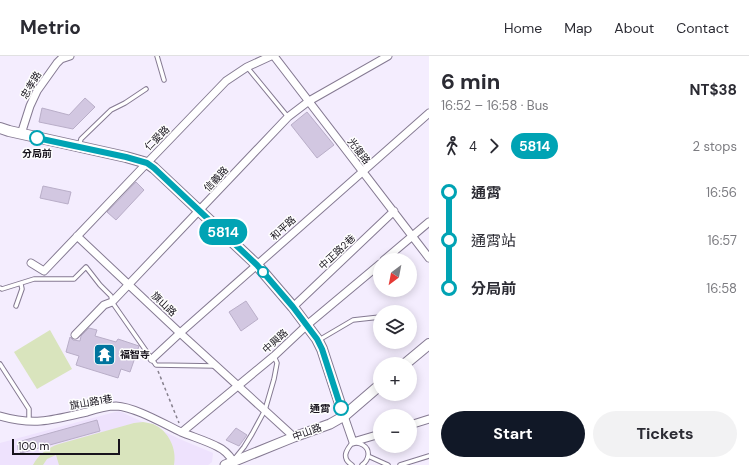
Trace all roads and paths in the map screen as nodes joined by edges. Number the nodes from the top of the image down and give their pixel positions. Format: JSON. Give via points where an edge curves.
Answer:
{"nodes":[{"id":1,"x":70,"y":56,"type":"edge"},
{"id":2,"x":157,"y":56,"type":"edge"},
{"id":3,"x":271,"y":56,"type":"edge"},
{"id":4,"x":274,"y":56,"type":"edge"},
{"id":5,"x":388,"y":56,"type":"edge"},
{"id":6,"x":247,"y":67,"type":"junction"},
{"id":7,"x":164,"y":80,"type":"dead end"},
{"id":8,"x":146,"y":89,"type":"dead end"},
{"id":9,"x":309,"y":100,"type":"junction"},
{"id":10,"x":429,"y":112,"type":"edge"},
{"id":11,"x":288,"y":117,"type":"junction"},
{"id":12,"x":0,"y":128,"type":"edge"},
{"id":13,"x":21,"y":134,"type":"junction"},
{"id":14,"x":78,"y":147,"type":"junction"},
{"id":15,"x":147,"y":163,"type":"junction"},
{"id":16,"x":362,"y":171,"type":"junction"},
{"id":17,"x":200,"y":210,"type":"junction"},
{"id":18,"x":394,"y":211,"type":"junction"},
{"id":19,"x":429,"y":222,"type":"edge"},
{"id":20,"x":77,"y":236,"type":"junction"},
{"id":21,"x":412,"y":236,"type":"junction"},
{"id":22,"x":392,"y":253,"type":"edge"},
{"id":23,"x":429,"y":258,"type":"edge"},
{"id":24,"x":31,"y":263,"type":"dead end"},
{"id":25,"x":257,"y":265,"type":"junction"},
{"id":26,"x":373,"y":270,"type":"edge"},
{"id":27,"x":21,"y":284,"type":"junction"},
{"id":28,"x":129,"y":285,"type":"junction"},
{"id":29,"x":0,"y":288,"type":"edge"},
{"id":30,"x":112,"y":302,"type":"junction"},
{"id":31,"x":16,"y":306,"type":"dead end"},
{"id":32,"x":293,"y":307,"type":"junction"},
{"id":33,"x":373,"y":318,"type":"edge"},
{"id":34,"x":307,"y":325,"type":"junction"},
{"id":35,"x":180,"y":333,"type":"junction"},
{"id":36,"x":75,"y":335,"type":"dead end"},
{"id":37,"x":318,"y":341,"type":"junction"},
{"id":38,"x":429,"y":344,"type":"edge"},
{"id":39,"x":274,"y":356,"type":"junction"},
{"id":40,"x":413,"y":357,"type":"edge"},
{"id":41,"x":154,"y":362,"type":"junction"},
{"id":42,"x":0,"y":364,"type":"edge"},
{"id":43,"x":216,"y":366,"type":"junction"},
{"id":44,"x":238,"y":386,"type":"junction"},
{"id":45,"x":373,"y":391,"type":"edge"},
{"id":46,"x":265,"y":410,"type":"junction"},
{"id":47,"x":0,"y":416,"type":"edge"},
{"id":48,"x":344,"y":416,"type":"junction"},
{"id":49,"x":429,"y":420,"type":"edge"},
{"id":50,"x":29,"y":422,"type":"junction"},
{"id":51,"x":417,"y":423,"type":"edge"},
{"id":52,"x":182,"y":432,"type":"junction"},
{"id":53,"x":373,"y":436,"type":"edge"},
{"id":54,"x":294,"y":437,"type":"junction"},
{"id":55,"x":353,"y":442,"type":"junction"},
{"id":56,"x":368,"y":456,"type":"junction"},
{"id":57,"x":429,"y":456,"type":"edge"},
{"id":58,"x":229,"y":463,"type":"edge"},
{"id":59,"x":352,"y":465,"type":"edge"},
{"id":60,"x":362,"y":465,"type":"edge"},
{"id":61,"x":388,"y":465,"type":"edge"},
{"id":62,"x":400,"y":465,"type":"edge"}],
"edges":[{"from":1,"to":13,"type":"street","name":"忠孝路","via":[[57,63],[37,91]]},
{"from":2,"to":7,"type":"lane"},
{"from":3,"to":6,"type":"street","name":"仁愛路"},
{"from":4,"to":9,"type":"street","name":"光復路"},
{"from":5,"to":9,"type":"street","name":"信義路"},
{"from":6,"to":11,"type":"lane"},
{"from":6,"to":15,"type":"street","name":"仁愛路","via":[[226,81]]},
{"from":8,"to":14,"type":"lane","via":[[125,104],[111,110],[81,139]]},
{"from":9,"to":11,"type":"street","name":"信義路"},
{"from":9,"to":16,"type":"street","name":"光復路"},
{"from":10,"to":16,"type":"street","name":"和平路"},
{"from":11,"to":17,"type":"street","name":"信義路"},
{"from":12,"to":13,"type":"main road"},
{"from":13,"to":14,"type":"main road"},
{"from":14,"to":15,"type":"main road"},
{"from":15,"to":17,"type":"main road"},
{"from":15,"to":20,"type":"street","name":"仁愛路"},
{"from":16,"to":18,"type":"street","name":"光復路"},
{"from":16,"to":25,"type":"street","name":"和平路"},
{"from":17,"to":25,"type":"main road"},
{"from":17,"to":28,"type":"street","name":"信義路"},
{"from":18,"to":21,"type":"street","name":"光復路"},
{"from":18,"to":32,"type":"street","name":"中正路2巷"},
{"from":19,"to":21,"type":"street"},
{"from":20,"to":24,"type":"street","name":"仁愛路","via":[[44,271]]},
{"from":20,"to":28,"type":"street","name":"旗山路"},
{"from":21,"to":22,"type":"street"},
{"from":21,"to":23,"type":"street","name":"光復路"},
{"from":25,"to":32,"type":"main road"},
{"from":25,"to":35,"type":"street","name":"和平路"},
{"from":26,"to":34,"type":"street","name":"中興路"},
{"from":27,"to":29,"type":"lane"},
{"from":27,"to":30,"type":"lane","via":[[34,279],[74,279],[86,267],[111,296]]},
{"from":27,"to":31,"type":"lane","via":[[22,289]]},
{"from":28,"to":30,"type":"street","name":"信義路"},
{"from":28,"to":35,"type":"street","name":"旗山路"},
{"from":30,"to":36,"type":"street","name":"信義路","via":[[104,306]]},
{"from":30,"to":41,"type":"lane"},
{"from":32,"to":34,"type":"main road"},
{"from":33,"to":37,"type":"lane","via":[[353,320]]},
{"from":34,"to":37,"type":"main road"},
{"from":34,"to":39,"type":"street","name":"中興路"},
{"from":35,"to":41,"type":"street","name":"和平路"},
{"from":35,"to":43,"type":"street","name":"旗山路"},
{"from":37,"to":48,"type":"main road"},
{"from":38,"to":40,"type":"main road"},
{"from":39,"to":44,"type":"street","name":"中興路"},
{"from":39,"to":46,"type":"lane","via":[[277,362]]},
{"from":41,"to":43,"type":"lane"},
{"from":41,"to":52,"type":"path"},
{"from":42,"to":50,"type":"lane","via":[[29,409]]},
{"from":43,"to":44,"type":"street","name":"旗山路"},
{"from":44,"to":46,"type":"street","name":"旗山路"},
{"from":44,"to":52,"type":"street","name":"中興路"},
{"from":45,"to":48,"type":"main road","name":"中山路"},
{"from":46,"to":54,"type":"street","name":"旗山路"},
{"from":46,"to":58,"type":"lane","via":[[244,447]]},
{"from":47,"to":50,"type":"street","name":"旗山路1巷"},
{"from":48,"to":54,"type":"street","name":"中山路"},
{"from":48,"to":55,"type":"street"},
{"from":49,"to":51,"type":"street"},
{"from":50,"to":52,"type":"street","name":"旗山路1巷","via":[[117,406],[141,413]]},
{"from":52,"to":58,"type":"street","name":"旗山路1巷","via":[[218,447],[229,455]]},
{"from":53,"to":55,"type":"street"},
{"from":54,"to":58,"type":"street","name":"中山路"},
{"from":55,"to":56,"type":"lane","via":[[363,445],[368,451]]},
{"from":55,"to":59,"type":"lane","via":[[346,453],[347,460]]},
{"from":56,"to":60,"type":"lane"},
{"from":56,"to":61,"type":"lane"},
{"from":57,"to":62,"type":"lane"}]}
